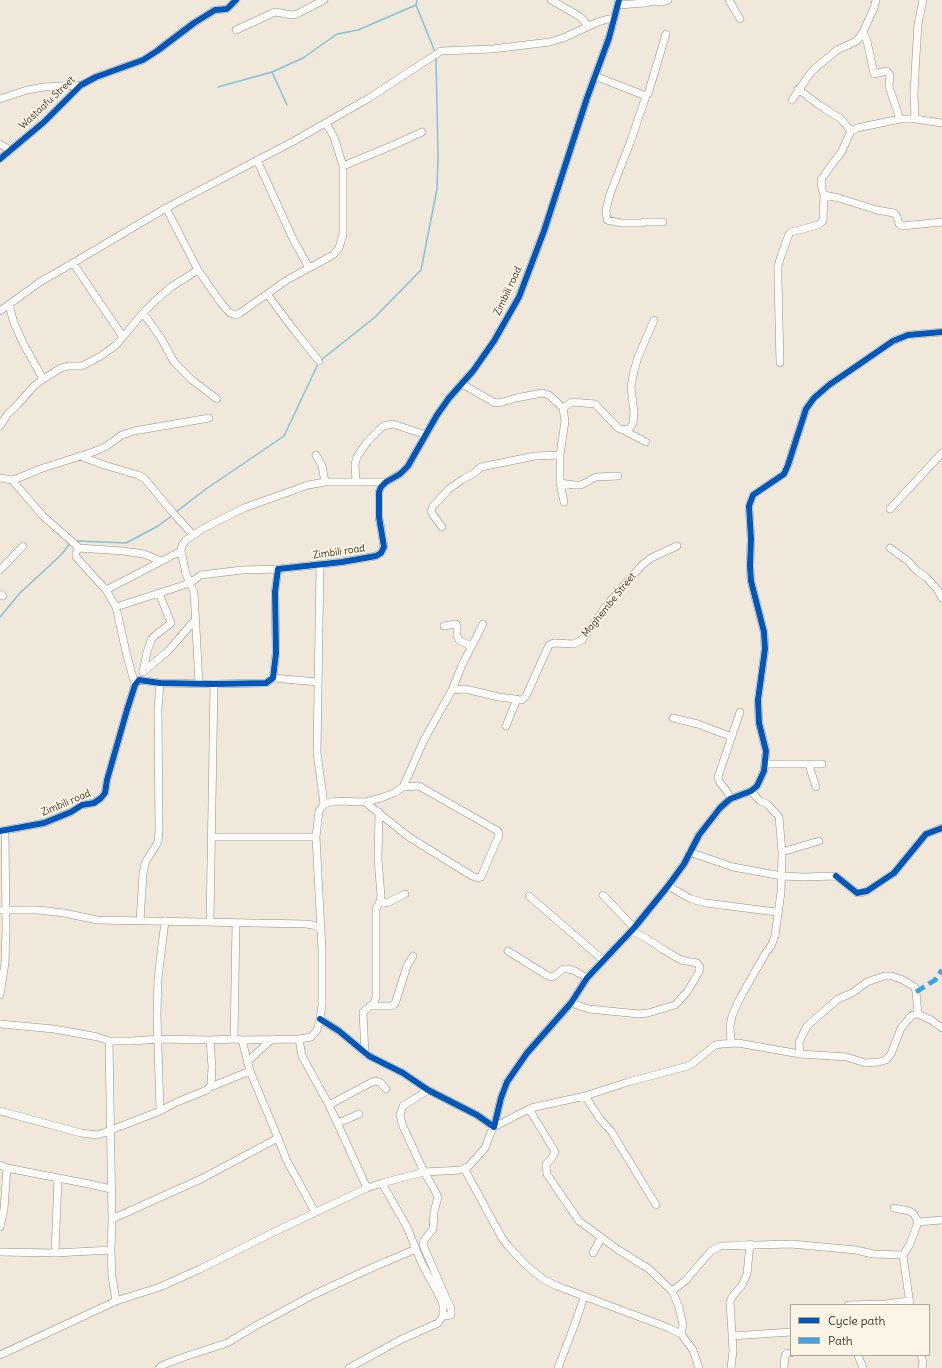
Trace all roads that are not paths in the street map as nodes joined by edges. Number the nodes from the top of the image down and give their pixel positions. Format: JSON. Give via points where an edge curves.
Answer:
{"nodes":[{"id":1,"x":236,"y":0,"type":"edge"},
{"id":2,"x":551,"y":0,"type":"edge"},
{"id":3,"x":668,"y":0,"type":"edge"},
{"id":4,"x":729,"y":0,"type":"edge"},
{"id":5,"x":876,"y":0,"type":"edge"},
{"id":6,"x":923,"y":0,"type":"edge"},
{"id":7,"x":320,"y":1,"type":"edge"},
{"id":8,"x":619,"y":2,"type":"edge"},
{"id":9,"x":614,"y":19,"type":"junction"},
{"id":10,"x":740,"y":19,"type":"dead end"},
{"id":11,"x":589,"y":26,"type":"junction"},
{"id":12,"x":236,"y":30,"type":"dead end"},
{"id":13,"x":862,"y":32,"type":"junction"},
{"id":14,"x":666,"y":34,"type":"dead end"},
{"id":15,"x":595,"y":76,"type":"junction"},
{"id":16,"x":81,"y":85,"type":"junction"},
{"id":17,"x":798,"y":90,"type":"junction"},
{"id":18,"x":646,"y":96,"type":"junction"},
{"id":19,"x":0,"y":99,"type":"edge"},
{"id":20,"x":792,"y":100,"type":"dead end"},
{"id":21,"x":900,"y":119,"type":"junction"},
{"id":22,"x":916,"y":119,"type":"junction"},
{"id":23,"x":326,"y":123,"type":"junction"},
{"id":24,"x":942,"y":123,"type":"edge"},
{"id":25,"x":851,"y":131,"type":"junction"},
{"id":26,"x":422,"y":132,"type":"dead end"},
{"id":27,"x":0,"y":144,"type":"edge"},
{"id":28,"x":10,"y":150,"type":"junction"},
{"id":29,"x":0,"y":159,"type":"edge"},
{"id":30,"x":257,"y":160,"type":"junction"},
{"id":31,"x":343,"y":166,"type":"junction"},
{"id":32,"x":824,"y":195,"type":"junction"},
{"id":33,"x":166,"y":208,"type":"junction"},
{"id":34,"x":663,"y":222,"type":"dead end"},
{"id":35,"x":942,"y":222,"type":"edge"},
{"id":36,"x":73,"y":262,"type":"junction"},
{"id":37,"x":309,"y":268,"type":"junction"},
{"id":38,"x":198,"y":270,"type":"junction"},
{"id":39,"x":267,"y":294,"type":"junction"},
{"id":40,"x":9,"y":305,"type":"junction"},
{"id":41,"x":0,"y":311,"type":"edge"},
{"id":42,"x":143,"y":313,"type":"junction"},
{"id":43,"x":654,"y":320,"type":"dead end"},
{"id":44,"x":942,"y":332,"type":"edge"},
{"id":45,"x":123,"y":337,"type":"junction"},
{"id":46,"x":319,"y":361,"type":"dead end"},
{"id":47,"x":780,"y":363,"type":"dead end"},
{"id":48,"x":43,"y":378,"type":"junction"},
{"id":49,"x":462,"y":384,"type":"junction"},
{"id":50,"x":217,"y":400,"type":"dead end"},
{"id":51,"x":563,"y":408,"type":"junction"},
{"id":52,"x":209,"y":418,"type":"dead end"},
{"id":53,"x":0,"y":426,"type":"edge"},
{"id":54,"x":623,"y":430,"type":"junction"},
{"id":55,"x":426,"y":435,"type":"junction"},
{"id":56,"x":646,"y":442,"type":"dead end"},
{"id":57,"x":942,"y":453,"type":"edge"},
{"id":58,"x":316,"y":455,"type":"dead end"},
{"id":59,"x":560,"y":455,"type":"junction"},
{"id":60,"x":80,"y":456,"type":"junction"},
{"id":61,"x":618,"y":476,"type":"dead end"},
{"id":62,"x":0,"y":478,"type":"edge"},
{"id":63,"x":12,"y":480,"type":"junction"},
{"id":64,"x":325,"y":482,"type":"junction"},
{"id":65,"x":356,"y":482,"type":"junction"},
{"id":66,"x":386,"y":482,"type":"junction"},
{"id":67,"x":560,"y":483,"type":"junction"},
{"id":68,"x":564,"y":502,"type":"dead end"},
{"id":69,"x":890,"y":509,"type":"dead end"},
{"id":70,"x":442,"y":527,"type":"dead end"},
{"id":71,"x":193,"y":535,"type":"junction"},
{"id":72,"x":23,"y":546,"type":"dead end"},
{"id":73,"x":676,"y":546,"type":"dead end"},
{"id":74,"x":78,"y":548,"type":"junction"},
{"id":75,"x":890,"y":548,"type":"dead end"},
{"id":76,"x":181,"y":551,"type":"junction"},
{"id":77,"x":161,"y":561,"type":"junction"},
{"id":78,"x":320,"y":565,"type":"junction"},
{"id":79,"x":0,"y":570,"type":"edge"},
{"id":80,"x":278,"y":570,"type":"junction"},
{"id":81,"x":190,"y":583,"type":"junction"},
{"id":82,"x":106,"y":590,"type":"junction"},
{"id":83,"x":159,"y":592,"type":"junction"},
{"id":84,"x":942,"y":598,"type":"edge"},
{"id":85,"x":116,"y":607,"type":"junction"},
{"id":86,"x":195,"y":620,"type":"junction"},
{"id":87,"x":483,"y":624,"type":"dead end"},
{"id":88,"x":444,"y":626,"type":"dead end"},
{"id":89,"x":471,"y":646,"type":"junction"},
{"id":90,"x":143,"y":672,"type":"junction"},
{"id":91,"x":273,"y":678,"type":"junction"},
{"id":92,"x":137,"y":682,"type":"junction"},
{"id":93,"x":160,"y":682,"type":"junction"},
{"id":94,"x":318,"y":682,"type":"junction"},
{"id":95,"x":199,"y":683,"type":"junction"},
{"id":96,"x":214,"y":684,"type":"junction"},
{"id":97,"x":452,"y":690,"type":"junction"},
{"id":98,"x":516,"y":699,"type":"junction"},
{"id":99,"x":740,"y":712,"type":"dead end"},
{"id":100,"x":673,"y":718,"type":"dead end"},
{"id":101,"x":506,"y":726,"type":"dead end"},
{"id":102,"x":732,"y":737,"type":"junction"},
{"id":103,"x":765,"y":764,"type":"junction"},
{"id":104,"x":822,"y":764,"type":"dead end"},
{"id":105,"x":809,"y":765,"type":"junction"},
{"id":106,"x":403,"y":787,"type":"junction"},
{"id":107,"x":816,"y":787,"type":"dead end"},
{"id":108,"x":750,"y":791,"type":"junction"},
{"id":109,"x":730,"y":800,"type":"junction"},
{"id":110,"x":365,"y":802,"type":"junction"},
{"id":111,"x":324,"y":804,"type":"junction"},
{"id":112,"x":379,"y":812,"type":"junction"},
{"id":113,"x":942,"y":828,"type":"edge"},
{"id":114,"x":3,"y":831,"type":"edge"},
{"id":115,"x":212,"y":837,"type":"junction"},
{"id":116,"x":316,"y":837,"type":"junction"},
{"id":117,"x":819,"y":841,"type":"dead end"},
{"id":118,"x":689,"y":852,"type":"junction"},
{"id":119,"x":782,"y":852,"type":"junction"},
{"id":120,"x":782,"y":876,"type":"junction"},
{"id":121,"x":668,"y":886,"type":"junction"},
{"id":122,"x":404,"y":894,"type":"dead end"},
{"id":123,"x":603,"y":895,"type":"dead end"},
{"id":124,"x":529,"y":896,"type":"dead end"},
{"id":125,"x":380,"y":901,"type":"junction"},
{"id":126,"x":3,"y":910,"type":"edge"},
{"id":127,"x":776,"y":912,"type":"dead end"},
{"id":128,"x":140,"y":921,"type":"junction"},
{"id":129,"x":165,"y":921,"type":"junction"},
{"id":130,"x":210,"y":922,"type":"junction"},
{"id":131,"x":236,"y":922,"type":"junction"},
{"id":132,"x":321,"y":929,"type":"junction"},
{"id":133,"x":633,"y":929,"type":"junction"},
{"id":134,"x":508,"y":951,"type":"dead end"},
{"id":135,"x":413,"y":956,"type":"dead end"},
{"id":136,"x":603,"y":960,"type":"junction"},
{"id":137,"x":587,"y":978,"type":"junction"},
{"id":138,"x":0,"y":995,"type":"edge"},
{"id":139,"x":571,"y":1003,"type":"junction"},
{"id":140,"x":370,"y":1006,"type":"junction"},
{"id":141,"x":918,"y":1014,"type":"junction"},
{"id":142,"x":320,"y":1019,"type":"junction"},
{"id":143,"x":0,"y":1024,"type":"edge"},
{"id":144,"x":942,"y":1028,"type":"edge"},
{"id":145,"x":158,"y":1038,"type":"junction"},
{"id":146,"x":272,"y":1039,"type":"junction"},
{"id":147,"x":298,"y":1039,"type":"junction"},
{"id":148,"x":210,"y":1040,"type":"junction"},
{"id":149,"x":238,"y":1040,"type":"junction"},
{"id":150,"x":109,"y":1041,"type":"junction"},
{"id":151,"x":731,"y":1043,"type":"junction"},
{"id":152,"x":365,"y":1054,"type":"junction"},
{"id":153,"x":800,"y":1054,"type":"junction"},
{"id":154,"x":247,"y":1062,"type":"junction"},
{"id":155,"x":250,"y":1071,"type":"junction"},
{"id":156,"x":208,"y":1088,"type":"junction"},
{"id":157,"x":386,"y":1089,"type":"dead end"},
{"id":158,"x":428,"y":1090,"type":"junction"},
{"id":159,"x":585,"y":1096,"type":"junction"},
{"id":160,"x":329,"y":1105,"type":"junction"},
{"id":161,"x":529,"y":1109,"type":"junction"},
{"id":162,"x":0,"y":1111,"type":"edge"},
{"id":163,"x":160,"y":1111,"type":"junction"},
{"id":164,"x":359,"y":1114,"type":"dead end"},
{"id":165,"x":338,"y":1123,"type":"junction"},
{"id":166,"x":494,"y":1128,"type":"junction"},
{"id":167,"x":110,"y":1130,"type":"junction"},
{"id":168,"x":278,"y":1138,"type":"junction"},
{"id":169,"x":3,"y":1167,"type":"edge"},
{"id":170,"x":464,"y":1168,"type":"junction"},
{"id":171,"x":424,"y":1172,"type":"junction"},
{"id":172,"x":58,"y":1178,"type":"junction"},
{"id":173,"x":382,"y":1183,"type":"junction"},
{"id":174,"x":368,"y":1188,"type":"junction"},
{"id":175,"x":111,"y":1189,"type":"junction"},
{"id":176,"x":656,"y":1205,"type":"dead end"},
{"id":177,"x":894,"y":1208,"type":"dead end"},
{"id":178,"x":315,"y":1212,"type":"junction"},
{"id":179,"x":112,"y":1219,"type":"junction"},
{"id":180,"x":942,"y":1220,"type":"edge"},
{"id":181,"x":918,"y":1222,"type":"junction"},
{"id":182,"x":0,"y":1227,"type":"edge"},
{"id":183,"x":601,"y":1238,"type":"junction"},
{"id":184,"x":750,"y":1244,"type":"junction"},
{"id":185,"x":416,"y":1249,"type":"junction"},
{"id":186,"x":111,"y":1250,"type":"junction"},
{"id":187,"x":0,"y":1252,"type":"edge"},
{"id":188,"x":56,"y":1253,"type":"junction"},
{"id":189,"x":593,"y":1253,"type":"dead end"},
{"id":190,"x":903,"y":1255,"type":"junction"},
{"id":191,"x":672,"y":1291,"type":"junction"},
{"id":192,"x":584,"y":1296,"type":"junction"},
{"id":193,"x":116,"y":1301,"type":"junction"},
{"id":194,"x":910,"y":1303,"type":"edge"},
{"id":195,"x":885,"y":1304,"type":"edge"},
{"id":196,"x":442,"y":1316,"type":"junction"},
{"id":197,"x":790,"y":1332,"type":"edge"},
{"id":198,"x":681,"y":1334,"type":"junction"},
{"id":199,"x":732,"y":1336,"type":"junction"},
{"id":200,"x":790,"y":1354,"type":"edge"},
{"id":201,"x":0,"y":1355,"type":"edge"},
{"id":202,"x":858,"y":1356,"type":"edge"},
{"id":203,"x":921,"y":1356,"type":"edge"},
{"id":204,"x":159,"y":1368,"type":"edge"},
{"id":205,"x":349,"y":1368,"type":"edge"},
{"id":206,"x":558,"y":1368,"type":"edge"},
{"id":207,"x":699,"y":1368,"type":"edge"},
{"id":208,"x":731,"y":1368,"type":"edge"},
{"id":209,"x":784,"y":1368,"type":"edge"},
{"id":210,"x":863,"y":1368,"type":"edge"},
{"id":211,"x":922,"y":1368,"type":"edge"}],
"edges":[{"from":1,"to":16,"type":"street","name":"Wastaafu Street","via":[[227,9],[215,10],[194,23],[142,60]]},
{"from":2,"to":11,"type":"street","via":[[579,16]]},
{"from":3,"to":8,"type":"street","via":[[645,3]]},
{"from":4,"to":10,"type":"street"},
{"from":5,"to":13,"type":"street"},
{"from":6,"to":22,"type":"street","via":[[916,56]]},
{"from":7,"to":12,"type":"street","via":[[296,14],[275,12]]},
{"from":8,"to":9,"type":"street","name":"Zimbili road"},
{"from":9,"to":11,"type":"street","via":[[602,20]]},
{"from":9,"to":15,"type":"street","name":"Zimbili road"},
{"from":11,"to":23,"type":"street","via":[[563,38],[543,43],[441,51]]},
{"from":13,"to":17,"type":"street","via":[[856,41],[837,50],[812,71]]},
{"from":13,"to":21,"type":"street","via":[[867,40],[874,74],[887,71],[890,76],[889,87]]},
{"from":14,"to":18,"type":"street"},
{"from":15,"to":18,"type":"street"},
{"from":15,"to":49,"type":"street","name":"Zimbili road","via":[[540,243],[519,297],[494,342]]},
{"from":16,"to":19,"type":"street","via":[[44,87]]},
{"from":16,"to":28,"type":"street","name":"Wastaafu Street","via":[[44,122]]},
{"from":17,"to":20,"type":"street"},
{"from":17,"to":25,"type":"street","via":[[841,119]]},
{"from":18,"to":34,"type":"street","via":[[610,194],[606,210],[607,220]]},
{"from":21,"to":22,"type":"street"},
{"from":21,"to":25,"type":"street"},
{"from":22,"to":24,"type":"street"},
{"from":23,"to":30,"type":"street"},
{"from":23,"to":31,"type":"street","via":[[334,137]]},
{"from":25,"to":32,"type":"street","via":[[841,153],[821,180]]},
{"from":26,"to":31,"type":"street"},
{"from":27,"to":28,"type":"street"},
{"from":28,"to":29,"type":"street","name":"Wastaafu Street"},
{"from":30,"to":33,"type":"street"},
{"from":30,"to":37,"type":"street"},
{"from":31,"to":37,"type":"street","via":[[343,228],[339,248],[333,255]]},
{"from":32,"to":35,"type":"street","via":[[894,213],[902,226]]},
{"from":32,"to":47,"type":"street","via":[[821,223],[791,232],[778,266]]},
{"from":33,"to":36,"type":"street"},
{"from":33,"to":38,"type":"street"},
{"from":36,"to":40,"type":"street"},
{"from":36,"to":45,"type":"street"},
{"from":37,"to":39,"type":"street"},
{"from":38,"to":39,"type":"street","via":[[230,313],[240,313]]},
{"from":38,"to":42,"type":"street","via":[[172,287]]},
{"from":39,"to":46,"type":"street"},
{"from":40,"to":41,"type":"street"},
{"from":40,"to":48,"type":"street","via":[[23,343]]},
{"from":42,"to":45,"type":"street"},
{"from":42,"to":50,"type":"street","via":[[174,362]]},
{"from":43,"to":54,"type":"street","via":[[634,371],[631,387],[633,424]]},
{"from":44,"to":103,"type":"street","via":[[908,335],[893,341],[814,398],[806,409],[784,474],[758,490],[750,500],[751,581],[764,632],[765,649],[758,700],[766,751]]},
{"from":45,"to":48,"type":"street","via":[[116,346],[101,356],[78,367],[60,368]]},
{"from":48,"to":53,"type":"street","via":[[7,415]]},
{"from":49,"to":51,"type":"street","via":[[495,403],[542,393],[549,395]]},
{"from":49,"to":55,"type":"street","name":"Zimbili road","via":[[449,398]]},
{"from":51,"to":54,"type":"street","via":[[572,402],[595,404]]},
{"from":51,"to":59,"type":"street","via":[[565,421]]},
{"from":52,"to":60,"type":"street","via":[[134,431],[122,435],[105,447]]},
{"from":54,"to":56,"type":"street"},
{"from":55,"to":65,"type":"street","via":[[393,424],[383,426],[357,457]]},
{"from":55,"to":66,"type":"street","name":"Zimbili road","via":[[408,466]]},
{"from":57,"to":69,"type":"street"},
{"from":58,"to":64,"type":"street","via":[[322,466]]},
{"from":59,"to":67,"type":"street"},
{"from":59,"to":70,"type":"street","via":[[535,456],[481,467],[448,489],[433,506],[433,515]]},
{"from":60,"to":63,"type":"street"},
{"from":60,"to":71,"type":"street","via":[[144,478]]},
{"from":61,"to":67,"type":"street","via":[[596,477],[581,485]]},
{"from":62,"to":63,"type":"street"},
{"from":63,"to":74,"type":"street","via":[[43,516]]},
{"from":64,"to":65,"type":"street"},
{"from":64,"to":71,"type":"street","via":[[264,500],[226,516]]},
{"from":65,"to":66,"type":"street"},
{"from":66,"to":78,"type":"street","name":"Zimbili road","via":[[379,492],[379,517],[384,547],[382,553]]},
{"from":67,"to":68,"type":"street"},
{"from":71,"to":76,"type":"street","via":[[182,545]]},
{"from":72,"to":79,"type":"street"},
{"from":73,"to":98,"type":"street","name":"Maghembe Street","via":[[642,565],[578,642],[549,645],[526,696],[522,700]]},
{"from":74,"to":77,"type":"street","via":[[144,554]]},
{"from":74,"to":82,"type":"street","via":[[76,557]]},
{"from":75,"to":84,"type":"street","via":[[926,577]]},
{"from":76,"to":77,"type":"street"},
{"from":76,"to":81,"type":"street"},
{"from":77,"to":82,"type":"street"},
{"from":78,"to":80,"type":"street","name":"Zimbili road"},
{"from":78,"to":94,"type":"street"},
{"from":80,"to":81,"type":"street","name":"Zimbili road","via":[[242,570],[206,575]]},
{"from":80,"to":91,"type":"street"},
{"from":81,"to":83,"type":"street","name":"Zimbili road"},
{"from":81,"to":86,"type":"street","via":[[195,600]]},
{"from":82,"to":85,"type":"street"},
{"from":83,"to":85,"type":"street","name":"Zimbili road"},
{"from":83,"to":90,"type":"street","via":[[171,623],[152,638]]},
{"from":85,"to":92,"type":"street","via":[[126,652]]},
{"from":86,"to":90,"type":"street","via":[[168,651]]},
{"from":86,"to":95,"type":"street"},
{"from":87,"to":89,"type":"street"},
{"from":88,"to":89,"type":"street","via":[[456,624],[459,640]]},
{"from":89,"to":97,"type":"street"},
{"from":90,"to":92,"type":"street","name":"Zimbili road"},
{"from":91,"to":94,"type":"street"},
{"from":91,"to":96,"type":"street","via":[[266,683]]},
{"from":92,"to":93,"type":"street"},
{"from":92,"to":114,"type":"street","name":"Zimbili road","via":[[101,798],[44,823]]},
{"from":93,"to":95,"type":"street"},
{"from":93,"to":128,"type":"street","via":[[160,832],[158,842],[145,863],[142,874]]},
{"from":94,"to":111,"type":"street","via":[[317,753]]},
{"from":95,"to":96,"type":"street"},
{"from":96,"to":115,"type":"street"},
{"from":97,"to":98,"type":"street","via":[[465,689]]},
{"from":97,"to":106,"type":"street","via":[[424,740]]},
{"from":98,"to":101,"type":"street"},
{"from":99,"to":102,"type":"street"},
{"from":100,"to":102,"type":"street"},
{"from":102,"to":109,"type":"street","via":[[718,777]]},
{"from":103,"to":105,"type":"street"},
{"from":103,"to":108,"type":"street","via":[[757,786]]},
{"from":104,"to":105,"type":"street"},
{"from":105,"to":107,"type":"street"},
{"from":106,"to":110,"type":"street","via":[[394,793]]},
{"from":106,"to":112,"type":"street","via":[[419,786],[498,831],[499,835],[481,877],[472,876],[409,837]]},
{"from":108,"to":109,"type":"street"},
{"from":108,"to":119,"type":"street","via":[[779,817]]},
{"from":109,"to":118,"type":"street","via":[[708,823]]},
{"from":110,"to":111,"type":"street","via":[[335,800]]},
{"from":110,"to":112,"type":"street"},
{"from":111,"to":116,"type":"street","via":[[319,811]]},
{"from":112,"to":125,"type":"street"},
{"from":113,"to":120,"type":"street","via":[[926,834],[894,873],[867,891],[857,893],[836,876]]},
{"from":114,"to":126,"type":"street"},
{"from":115,"to":116,"type":"street"},
{"from":115,"to":130,"type":"street"},
{"from":116,"to":132,"type":"street"},
{"from":117,"to":119,"type":"street"},
{"from":118,"to":120,"type":"street","via":[[733,867]]},
{"from":118,"to":121,"type":"street"},
{"from":119,"to":120,"type":"street"},
{"from":120,"to":151,"type":"street","via":[[775,936],[732,1016]]},
{"from":121,"to":127,"type":"street","via":[[691,899],[706,903]]},
{"from":121,"to":133,"type":"street"},
{"from":122,"to":125,"type":"street","via":[[387,903]]},
{"from":123,"to":133,"type":"street"},
{"from":124,"to":136,"type":"street"},
{"from":125,"to":140,"type":"street","via":[[376,909],[375,1000]]},
{"from":126,"to":128,"type":"street","via":[[38,910],[97,920]]},
{"from":126,"to":138,"type":"street","via":[[4,963]]},
{"from":128,"to":129,"type":"street"},
{"from":129,"to":130,"type":"street"},
{"from":129,"to":145,"type":"street","via":[[158,978]]},
{"from":130,"to":131,"type":"street"},
{"from":131,"to":132,"type":"street","via":[[306,924]]},
{"from":131,"to":149,"type":"street"},
{"from":132,"to":142,"type":"street"},
{"from":133,"to":136,"type":"street"},
{"from":133,"to":139,"type":"street","via":[[676,957],[697,963],[700,972],[687,992],[675,1005],[639,1014],[589,1009]]},
{"from":134,"to":137,"type":"street","via":[[553,978],[563,969],[568,969]]},
{"from":135,"to":140,"type":"street","via":[[395,1004]]},
{"from":136,"to":137,"type":"street"},
{"from":137,"to":139,"type":"street"},
{"from":139,"to":166,"type":"street","via":[[527,1053],[507,1082]]},
{"from":140,"to":152,"type":"street","via":[[362,1014]]},
{"from":141,"to":144,"type":"street"},
{"from":141,"to":153,"type":"street","via":[[912,1015],[904,1024],[886,1060],[865,1063],[847,1057]]},
{"from":141,"to":153,"type":"street","via":[[915,987],[901,979],[884,976],[867,982],[838,999],[807,1026],[799,1042]]},
{"from":142,"to":147,"type":"street","via":[[317,1030],[311,1037]]},
{"from":142,"to":152,"type":"street","via":[[339,1031]]},
{"from":143,"to":150,"type":"street","via":[[54,1029]]},
{"from":145,"to":148,"type":"street"},
{"from":145,"to":150,"type":"street"},
{"from":145,"to":163,"type":"street"},
{"from":146,"to":147,"type":"street"},
{"from":146,"to":149,"type":"street"},
{"from":146,"to":154,"type":"street"},
{"from":147,"to":160,"type":"street","via":[[302,1056]]},
{"from":148,"to":149,"type":"street"},
{"from":148,"to":156,"type":"street","via":[[212,1067],[211,1085]]},
{"from":149,"to":154,"type":"street"},
{"from":150,"to":167,"type":"street"},
{"from":151,"to":153,"type":"street"},
{"from":151,"to":159,"type":"street","via":[[715,1045],[690,1065]]},
{"from":152,"to":158,"type":"street","via":[[403,1073]]},
{"from":154,"to":155,"type":"street"},
{"from":155,"to":156,"type":"street"},
{"from":155,"to":168,"type":"street"},
{"from":156,"to":163,"type":"street"},
{"from":157,"to":160,"type":"street","via":[[382,1083],[372,1082]]},
{"from":158,"to":166,"type":"street","via":[[477,1115]]},
{"from":158,"to":171,"type":"street","via":[[404,1105],[400,1112],[401,1120]]},
{"from":159,"to":161,"type":"street"},
{"from":159,"to":176,"type":"street","via":[[611,1130]]},
{"from":160,"to":165,"type":"street"},
{"from":161,"to":166,"type":"street"},
{"from":161,"to":183,"type":"street","via":[[555,1153],[546,1164],[547,1174],[579,1221]]},
{"from":162,"to":167,"type":"street","via":[[81,1133],[98,1135]]},
{"from":163,"to":167,"type":"street"},
{"from":164,"to":165,"type":"street"},
{"from":165,"to":174,"type":"street"},
{"from":166,"to":170,"type":"street","via":[[485,1148],[474,1162]]},
{"from":167,"to":175,"type":"street"},
{"from":168,"to":178,"type":"street"},
{"from":168,"to":179,"type":"street","via":[[201,1179]]},
{"from":169,"to":172,"type":"street"},
{"from":169,"to":182,"type":"street","via":[[4,1209]]},
{"from":170,"to":171,"type":"street"},
{"from":170,"to":192,"type":"street","via":[[508,1246],[542,1279]]},
{"from":171,"to":173,"type":"street"},
{"from":171,"to":196,"type":"street","via":[[438,1197],[433,1229],[423,1245],[451,1309],[451,1315]]},
{"from":172,"to":175,"type":"street"},
{"from":172,"to":188,"type":"street"},
{"from":173,"to":174,"type":"street"},
{"from":173,"to":185,"type":"street","via":[[407,1227]]},
{"from":174,"to":178,"type":"street"},
{"from":175,"to":179,"type":"street"},
{"from":177,"to":181,"type":"street","via":[[909,1210]]},
{"from":178,"to":193,"type":"street","via":[[160,1287]]},
{"from":179,"to":186,"type":"street"},
{"from":180,"to":181,"type":"street"},
{"from":181,"to":190,"type":"street"},
{"from":183,"to":189,"type":"street"},
{"from":183,"to":191,"type":"street","via":[[649,1269]]},
{"from":184,"to":190,"type":"street","via":[[792,1244]]},
{"from":184,"to":191,"type":"street","via":[[714,1248],[685,1281]]},
{"from":184,"to":199,"type":"street","via":[[747,1274],[730,1301]]},
{"from":185,"to":196,"type":"street","via":[[442,1302]]},
{"from":185,"to":204,"type":"street","via":[[313,1295],[227,1343]]},
{"from":186,"to":188,"type":"street"},
{"from":186,"to":193,"type":"street"},
{"from":187,"to":188,"type":"street"},
{"from":190,"to":194,"type":"street"},
{"from":191,"to":198,"type":"street","via":[[683,1325]]},
{"from":192,"to":198,"type":"street"},
{"from":192,"to":206,"type":"street"},
{"from":193,"to":201,"type":"street"},
{"from":194,"to":195,"type":"street"},
{"from":196,"to":205,"type":"street","via":[[438,1323]]},
{"from":197,"to":199,"type":"street"},
{"from":198,"to":207,"type":"street","via":[[693,1350]]},
{"from":199,"to":208,"type":"street"},
{"from":200,"to":209,"type":"street","via":[[785,1355]]},
{"from":202,"to":210,"type":"street"},
{"from":203,"to":211,"type":"street"}]}
